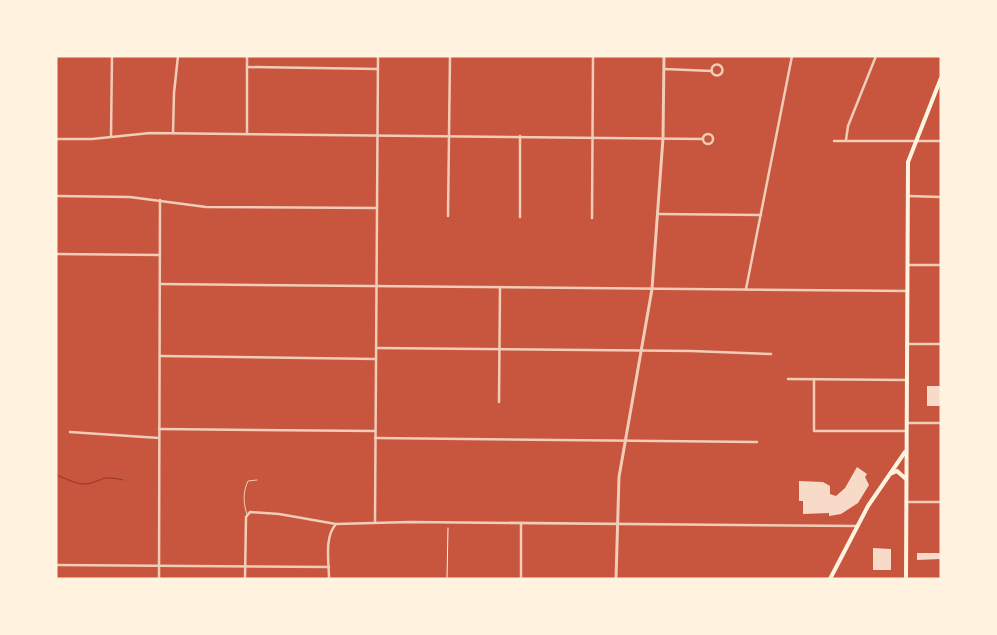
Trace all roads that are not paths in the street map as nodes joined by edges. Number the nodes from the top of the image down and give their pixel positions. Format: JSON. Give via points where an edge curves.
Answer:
{"nodes":[{"id":1,"x":112,"y":56,"type":"edge"},
{"id":2,"x":178,"y":56,"type":"edge"},
{"id":3,"x":247,"y":56,"type":"edge"},
{"id":4,"x":378,"y":56,"type":"edge"},
{"id":5,"x":450,"y":56,"type":"edge"},
{"id":6,"x":593,"y":56,"type":"edge"},
{"id":7,"x":664,"y":56,"type":"edge"},
{"id":8,"x":792,"y":56,"type":"edge"},
{"id":9,"x":876,"y":56,"type":"edge"},
{"id":10,"x":247,"y":67,"type":"junction"},
{"id":11,"x":378,"y":69,"type":"junction"},
{"id":12,"x":664,"y":69,"type":"junction"},
{"id":13,"x":712,"y":71,"type":"junction"},
{"id":14,"x":941,"y":78,"type":"edge"},
{"id":15,"x":939,"y":85,"type":"edge"},
{"id":16,"x":173,"y":134,"type":"junction"},
{"id":17,"x":247,"y":134,"type":"junction"},
{"id":18,"x":378,"y":135,"type":"junction"},
{"id":19,"x":111,"y":136,"type":"junction"},
{"id":20,"x":449,"y":136,"type":"junction"},
{"id":21,"x":520,"y":136,"type":"junction"},
{"id":22,"x":592,"y":137,"type":"junction"},
{"id":23,"x":664,"y":138,"type":"junction"},
{"id":24,"x":56,"y":139,"type":"edge"},
{"id":25,"x":703,"y":139,"type":"dead end"},
{"id":26,"x":846,"y":140,"type":"junction"},
{"id":27,"x":834,"y":141,"type":"dead end"},
{"id":28,"x":915,"y":141,"type":"junction"},
{"id":29,"x":941,"y":141,"type":"edge"},
{"id":30,"x":56,"y":196,"type":"edge"},
{"id":31,"x":908,"y":196,"type":"junction"},
{"id":32,"x":941,"y":197,"type":"edge"},
{"id":33,"x":160,"y":200,"type":"junction"},
{"id":34,"x":376,"y":208,"type":"junction"},
{"id":35,"x":658,"y":214,"type":"junction"},
{"id":36,"x":761,"y":215,"type":"junction"},
{"id":37,"x":448,"y":216,"type":"dead end"},
{"id":38,"x":520,"y":218,"type":"dead end"},
{"id":39,"x":592,"y":218,"type":"dead end"},
{"id":40,"x":56,"y":254,"type":"edge"},
{"id":41,"x":160,"y":255,"type":"junction"},
{"id":42,"x":908,"y":265,"type":"junction"},
{"id":43,"x":941,"y":265,"type":"edge"},
{"id":44,"x":160,"y":284,"type":"junction"},
{"id":45,"x":377,"y":286,"type":"junction"},
{"id":46,"x":500,"y":287,"type":"junction"},
{"id":47,"x":652,"y":289,"type":"junction"},
{"id":48,"x":746,"y":289,"type":"junction"},
{"id":49,"x":908,"y":291,"type":"junction"},
{"id":50,"x":907,"y":344,"type":"junction"},
{"id":51,"x":941,"y":344,"type":"edge"},
{"id":52,"x":376,"y":348,"type":"junction"},
{"id":53,"x":499,"y":349,"type":"junction"},
{"id":54,"x":641,"y":351,"type":"junction"},
{"id":55,"x":772,"y":354,"type":"dead end"},
{"id":56,"x":159,"y":356,"type":"junction"},
{"id":57,"x":376,"y":359,"type":"junction"},
{"id":58,"x":788,"y":379,"type":"dead end"},
{"id":59,"x":814,"y":379,"type":"junction"},
{"id":60,"x":907,"y":380,"type":"junction"},
{"id":61,"x":499,"y":402,"type":"dead end"},
{"id":62,"x":906,"y":423,"type":"junction"},
{"id":63,"x":941,"y":423,"type":"edge"},
{"id":64,"x":159,"y":429,"type":"junction"},
{"id":65,"x":375,"y":431,"type":"junction"},
{"id":66,"x":70,"y":432,"type":"dead end"},
{"id":67,"x":906,"y":432,"type":"junction"},
{"id":68,"x":159,"y":438,"type":"junction"},
{"id":69,"x":375,"y":438,"type":"junction"},
{"id":70,"x":625,"y":440,"type":"junction"},
{"id":71,"x":757,"y":442,"type":"dead end"},
{"id":72,"x":905,"y":452,"type":"junction"},
{"id":73,"x":886,"y":477,"type":"junction"},
{"id":74,"x":257,"y":480,"type":"dead end"},
{"id":75,"x":906,"y":480,"type":"junction"},
{"id":76,"x":906,"y":502,"type":"junction"},
{"id":77,"x":941,"y":502,"type":"edge"},
{"id":78,"x":246,"y":514,"type":"junction"},
{"id":79,"x":374,"y":522,"type":"junction"},
{"id":80,"x":522,"y":523,"type":"junction"},
{"id":81,"x":336,"y":524,"type":"junction"},
{"id":82,"x":617,"y":524,"type":"junction"},
{"id":83,"x":858,"y":526,"type":"junction"},
{"id":84,"x":56,"y":565,"type":"edge"},
{"id":85,"x":159,"y":566,"type":"junction"},
{"id":86,"x":245,"y":566,"type":"junction"},
{"id":87,"x":329,"y":567,"type":"junction"},
{"id":88,"x":159,"y":579,"type":"edge"},
{"id":89,"x":245,"y":579,"type":"edge"},
{"id":90,"x":329,"y":579,"type":"edge"},
{"id":91,"x":521,"y":579,"type":"edge"},
{"id":92,"x":616,"y":579,"type":"edge"},
{"id":93,"x":830,"y":579,"type":"edge"},
{"id":94,"x":906,"y":579,"type":"edge"}],
"edges":[{"from":1,"to":19,"type":"street"},
{"from":2,"to":16,"type":"street"},
{"from":3,"to":10,"type":"street"},
{"from":4,"to":11,"type":"street"},
{"from":5,"to":20,"type":"street"},
{"from":6,"to":22,"type":"street"},
{"from":7,"to":12,"type":"street"},
{"from":8,"to":36,"type":"street"},
{"from":9,"to":26,"type":"street","via":[[848,126]]},
{"from":10,"to":11,"type":"street"},
{"from":10,"to":17,"type":"street"},
{"from":11,"to":18,"type":"street"},
{"from":12,"to":13,"type":"street"},
{"from":12,"to":23,"type":"street"},
{"from":13,"to":13,"type":"street","via":[[716,65],[723,69],[718,76]]},
{"from":14,"to":15,"type":"main road"},
{"from":15,"to":28,"type":"main road"},
{"from":16,"to":17,"type":"street"},
{"from":16,"to":19,"type":"street"},
{"from":17,"to":18,"type":"street"},
{"from":18,"to":20,"type":"street"},
{"from":18,"to":34,"type":"street"},
{"from":19,"to":24,"type":"street"},
{"from":20,"to":21,"type":"street"},
{"from":20,"to":37,"type":"street"},
{"from":21,"to":22,"type":"street"},
{"from":21,"to":38,"type":"street"},
{"from":22,"to":23,"type":"street"},
{"from":22,"to":39,"type":"street"},
{"from":23,"to":25,"type":"street"},
{"from":23,"to":35,"type":"street"},
{"from":26,"to":27,"type":"street"},
{"from":26,"to":28,"type":"street"},
{"from":28,"to":29,"type":"street"},
{"from":28,"to":31,"type":"main road","via":[[908,162]]},
{"from":30,"to":33,"type":"street"},
{"from":31,"to":32,"type":"street"},
{"from":31,"to":42,"type":"main road"},
{"from":33,"to":34,"type":"street","via":[[206,207]]},
{"from":33,"to":41,"type":"street"},
{"from":34,"to":45,"type":"street"},
{"from":35,"to":36,"type":"street"},
{"from":35,"to":47,"type":"street"},
{"from":36,"to":48,"type":"street"},
{"from":40,"to":41,"type":"street"},
{"from":41,"to":44,"type":"street"},
{"from":42,"to":43,"type":"street"},
{"from":42,"to":49,"type":"main road"},
{"from":44,"to":45,"type":"street"},
{"from":44,"to":56,"type":"street"},
{"from":45,"to":46,"type":"street"},
{"from":45,"to":52,"type":"street"},
{"from":46,"to":47,"type":"street"},
{"from":46,"to":53,"type":"street"},
{"from":47,"to":48,"type":"street"},
{"from":47,"to":54,"type":"street"},
{"from":48,"to":49,"type":"street"},
{"from":49,"to":50,"type":"main road"},
{"from":50,"to":51,"type":"street"},
{"from":50,"to":60,"type":"main road"},
{"from":52,"to":53,"type":"street"},
{"from":52,"to":57,"type":"street"},
{"from":53,"to":54,"type":"street"},
{"from":53,"to":61,"type":"street"},
{"from":54,"to":55,"type":"street"},
{"from":54,"to":70,"type":"street"},
{"from":56,"to":57,"type":"street"},
{"from":56,"to":64,"type":"street"},
{"from":57,"to":65,"type":"street"},
{"from":58,"to":59,"type":"street"},
{"from":59,"to":60,"type":"street"},
{"from":59,"to":67,"type":"street","via":[[814,431]]},
{"from":60,"to":62,"type":"main road"},
{"from":62,"to":63,"type":"street"},
{"from":62,"to":67,"type":"main road"},
{"from":64,"to":65,"type":"street"},
{"from":64,"to":68,"type":"street"},
{"from":65,"to":69,"type":"street"},
{"from":66,"to":68,"type":"street"},
{"from":67,"to":72,"type":"main road"},
{"from":68,"to":85,"type":"street"},
{"from":69,"to":70,"type":"street"},
{"from":69,"to":79,"type":"street"},
{"from":70,"to":71,"type":"street"},
{"from":70,"to":82,"type":"street"},
{"from":72,"to":73,"type":"main road"},
{"from":72,"to":75,"type":"main road"},
{"from":73,"to":75,"type":"main road","via":[[897,471]]},
{"from":73,"to":83,"type":"main road"},
{"from":74,"to":78,"type":"lane","via":[[248,481],[246,485]]},
{"from":75,"to":76,"type":"main road"},
{"from":76,"to":77,"type":"street"},
{"from":76,"to":94,"type":"main road"},
{"from":78,"to":81,"type":"street","via":[[254,512]]},
{"from":78,"to":86,"type":"street"},
{"from":79,"to":80,"type":"street"},
{"from":79,"to":81,"type":"street"},
{"from":80,"to":82,"type":"street"},
{"from":80,"to":91,"type":"street"},
{"from":81,"to":87,"type":"street","via":[[330,530]]},
{"from":82,"to":83,"type":"street"},
{"from":82,"to":92,"type":"street"},
{"from":83,"to":93,"type":"main road"},
{"from":84,"to":85,"type":"street"},
{"from":85,"to":86,"type":"street"},
{"from":85,"to":88,"type":"street"},
{"from":86,"to":87,"type":"street"},
{"from":86,"to":89,"type":"street"},
{"from":87,"to":90,"type":"street"}]}
